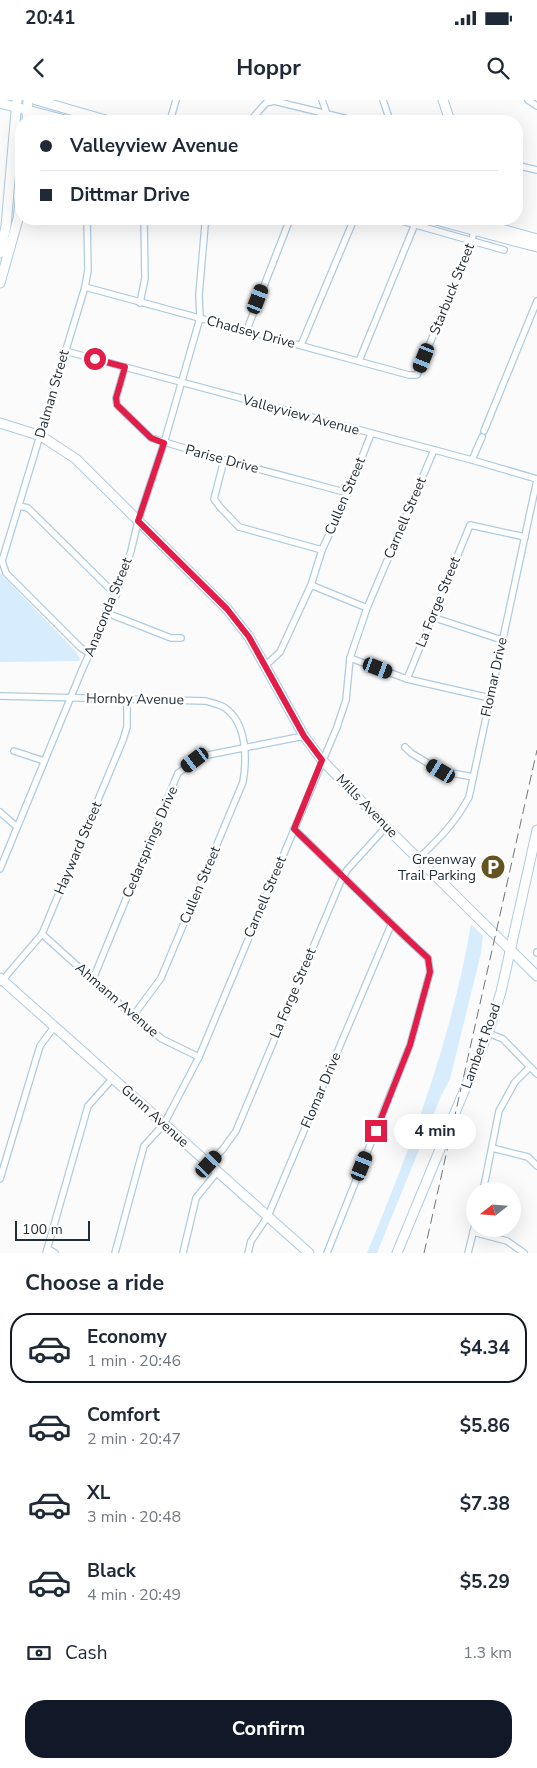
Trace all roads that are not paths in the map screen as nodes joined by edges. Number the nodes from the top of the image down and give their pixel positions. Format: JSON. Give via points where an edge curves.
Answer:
{"nodes":[{"id":1,"x":28,"y":100,"type":"edge"},
{"id":2,"x":36,"y":100,"type":"edge"},
{"id":3,"x":176,"y":100,"type":"edge"},
{"id":4,"x":322,"y":100,"type":"edge"},
{"id":5,"x":383,"y":100,"type":"edge"},
{"id":6,"x":443,"y":100,"type":"edge"},
{"id":7,"x":528,"y":100,"type":"edge"},
{"id":8,"x":0,"y":103,"type":"edge"},
{"id":9,"x":17,"y":104,"type":"edge"},
{"id":10,"x":537,"y":106,"type":"edge"},
{"id":11,"x":28,"y":110,"type":"junction"},
{"id":12,"x":327,"y":114,"type":"junction"},
{"id":13,"x":28,"y":115,"type":"edge"},
{"id":14,"x":47,"y":115,"type":"edge"},
{"id":15,"x":88,"y":115,"type":"edge"},
{"id":16,"x":172,"y":115,"type":"edge"},
{"id":17,"x":255,"y":115,"type":"edge"},
{"id":18,"x":331,"y":115,"type":"edge"},
{"id":19,"x":388,"y":115,"type":"edge"},
{"id":20,"x":448,"y":115,"type":"edge"},
{"id":21,"x":15,"y":126,"type":"edge"},
{"id":22,"x":523,"y":167,"type":"edge"},
{"id":23,"x":537,"y":170,"type":"edge"},
{"id":24,"x":15,"y":225,"type":"edge"},
{"id":25,"x":87,"y":225,"type":"edge"},
{"id":26,"x":144,"y":225,"type":"edge"},
{"id":27,"x":205,"y":225,"type":"edge"},
{"id":28,"x":288,"y":225,"type":"edge"},
{"id":29,"x":351,"y":225,"type":"edge"},
{"id":30,"x":415,"y":225,"type":"edge"},
{"id":31,"x":423,"y":225,"type":"edge"},
{"id":32,"x":458,"y":225,"type":"edge"},
{"id":33,"x":470,"y":225,"type":"edge"},
{"id":34,"x":474,"y":231,"type":"junction"},
{"id":35,"x":537,"y":239,"type":"edge"},
{"id":36,"x":537,"y":247,"type":"edge"},
{"id":37,"x":504,"y":250,"type":"dead end"},
{"id":38,"x":2,"y":253,"type":"edge"},
{"id":39,"x":0,"y":283,"type":"edge"},
{"id":40,"x":85,"y":287,"type":"junction"},
{"id":41,"x":537,"y":301,"type":"edge"},
{"id":42,"x":140,"y":304,"type":"junction"},
{"id":43,"x":200,"y":318,"type":"junction"},
{"id":44,"x":246,"y":332,"type":"junction"},
{"id":45,"x":301,"y":345,"type":"junction"},
{"id":46,"x":65,"y":351,"type":"junction"},
{"id":47,"x":359,"y":361,"type":"junction"},
{"id":48,"x":125,"y":367,"type":"junction"},
{"id":49,"x":417,"y":375,"type":"joint"},
{"id":50,"x":180,"y":382,"type":"junction"},
{"id":51,"x":0,"y":423,"type":"edge"},
{"id":52,"x":371,"y":434,"type":"junction"},
{"id":53,"x":41,"y":436,"type":"junction"},
{"id":54,"x":164,"y":443,"type":"junction"},
{"id":55,"x":434,"y":450,"type":"junction"},
{"id":56,"x":224,"y":460,"type":"junction"},
{"id":57,"x":472,"y":460,"type":"junction"},
{"id":58,"x":537,"y":480,"type":"edge"},
{"id":59,"x":348,"y":492,"type":"junction"},
{"id":60,"x":19,"y":506,"type":"junction"},
{"id":61,"x":138,"y":521,"type":"junction"},
{"id":62,"x":525,"y":537,"type":"junction"},
{"id":63,"x":322,"y":550,"type":"junction"},
{"id":64,"x":311,"y":585,"type":"junction"},
{"id":65,"x":116,"y":595,"type":"junction"},
{"id":66,"x":367,"y":608,"type":"junction"},
{"id":67,"x":107,"y":613,"type":"junction"},
{"id":68,"x":432,"y":617,"type":"junction"},
{"id":69,"x":181,"y":638,"type":"dead end"},
{"id":70,"x":502,"y":640,"type":"junction"},
{"id":71,"x":90,"y":653,"type":"junction"},
{"id":72,"x":350,"y":658,"type":"junction"},
{"id":73,"x":266,"y":665,"type":"junction"},
{"id":74,"x":407,"y":678,"type":"junction"},
{"id":75,"x":0,"y":696,"type":"edge"},
{"id":76,"x":71,"y":697,"type":"junction"},
{"id":77,"x":490,"y":698,"type":"junction"},
{"id":78,"x":127,"y":699,"type":"junction"},
{"id":79,"x":304,"y":736,"type":"junction"},
{"id":80,"x":244,"y":747,"type":"junction"},
{"id":81,"x":405,"y":747,"type":"dead end"},
{"id":82,"x":14,"y":751,"type":"dead end"},
{"id":83,"x":322,"y":760,"type":"junction"},
{"id":84,"x":44,"y":761,"type":"junction"},
{"id":85,"x":473,"y":777,"type":"junction"},
{"id":86,"x":0,"y":812,"type":"edge"},
{"id":87,"x":17,"y":827,"type":"junction"},
{"id":88,"x":386,"y":827,"type":"junction"},
{"id":89,"x":294,"y":829,"type":"junction"},
{"id":90,"x":537,"y":830,"type":"edge"},
{"id":91,"x":419,"y":858,"type":"junction"},
{"id":92,"x":0,"y":870,"type":"edge"},
{"id":93,"x":344,"y":876,"type":"junction"},
{"id":94,"x":391,"y":924,"type":"junction"},
{"id":95,"x":42,"y":934,"type":"junction"},
{"id":96,"x":510,"y":949,"type":"junction"},
{"id":97,"x":537,"y":976,"type":"edge"},
{"id":98,"x":93,"y":979,"type":"junction"},
{"id":99,"x":1,"y":981,"type":"edge"},
{"id":100,"x":133,"y":1016,"type":"junction"},
{"id":101,"x":54,"y":1027,"type":"junction"},
{"id":102,"x":488,"y":1033,"type":"junction"},
{"id":103,"x":199,"y":1057,"type":"junction"},
{"id":104,"x":530,"y":1067,"type":"junction"},
{"id":105,"x":537,"y":1074,"type":"edge"},
{"id":106,"x":113,"y":1078,"type":"junction"},
{"id":107,"x":164,"y":1124,"type":"junction"},
{"id":108,"x":492,"y":1148,"type":"junction"},
{"id":109,"x":209,"y":1164,"type":"junction"},
{"id":110,"x":537,"y":1166,"type":"edge"},
{"id":111,"x":218,"y":1171,"type":"junction"},
{"id":112,"x":0,"y":1179,"type":"edge"},
{"id":113,"x":485,"y":1182,"type":"edge"},
{"id":114,"x":268,"y":1216,"type":"junction"},
{"id":115,"x":472,"y":1238,"type":"edge"},
{"id":116,"x":496,"y":1238,"type":"edge"},
{"id":117,"x":47,"y":1251,"type":"edge"},
{"id":118,"x":55,"y":1253,"type":"edge"},
{"id":119,"x":115,"y":1253,"type":"edge"},
{"id":120,"x":183,"y":1253,"type":"edge"},
{"id":121,"x":248,"y":1253,"type":"edge"},
{"id":122,"x":309,"y":1253,"type":"edge"},
{"id":123,"x":328,"y":1253,"type":"edge"},
{"id":124,"x":397,"y":1253,"type":"edge"},
{"id":125,"x":468,"y":1253,"type":"edge"},
{"id":126,"x":524,"y":1253,"type":"edge"}],
"edges":[{"from":1,"to":11,"type":"street"},
{"from":2,"to":15,"type":"street"},
{"from":3,"to":16,"type":"street"},
{"from":4,"to":12,"type":"street"},
{"from":5,"to":19,"type":"street"},
{"from":6,"to":20,"type":"street"},
{"from":7,"to":10,"type":"street"},
{"from":8,"to":9,"type":"street"},
{"from":9,"to":11,"type":"street"},
{"from":11,"to":13,"type":"street"},
{"from":11,"to":14,"type":"street"},
{"from":12,"to":17,"type":"street","via":[[274,101],[266,103]]},
{"from":12,"to":18,"type":"street"},
{"from":21,"to":38,"type":"street"},
{"from":22,"to":23,"type":"street"},
{"from":24,"to":38,"type":"street"},
{"from":25,"to":40,"type":"street","name":"Dalman Street"},
{"from":26,"to":42,"type":"street","via":[[145,278]]},
{"from":27,"to":43,"type":"street","name":"Anaconda Street"},
{"from":28,"to":44,"type":"street"},
{"from":29,"to":45,"type":"street"},
{"from":30,"to":47,"type":"street"},
{"from":31,"to":34,"type":"street"},
{"from":32,"to":34,"type":"street"},
{"from":33,"to":34,"type":"street"},
{"from":34,"to":35,"type":"street"},
{"from":34,"to":36,"type":"street"},
{"from":34,"to":37,"type":"street"},
{"from":34,"to":49,"type":"street","name":"Starbuck Street"},
{"from":38,"to":39,"type":"street"},
{"from":40,"to":42,"type":"street","name":"Chadsey Drive"},
{"from":40,"to":46,"type":"street","name":"Dalman Street"},
{"from":41,"to":57,"type":"street"},
{"from":42,"to":43,"type":"street","name":"Chadsey Drive"},
{"from":43,"to":44,"type":"street","name":"Chadsey Drive"},
{"from":43,"to":50,"type":"street","name":"Anaconda Street"},
{"from":44,"to":45,"type":"street","name":"Chadsey Drive"},
{"from":45,"to":47,"type":"street","name":"Chadsey Drive"},
{"from":46,"to":48,"type":"street","name":"Valleyview Avenue"},
{"from":46,"to":53,"type":"street","name":"Dalman Street"},
{"from":47,"to":49,"type":"street","name":"Chadsey Drive"},
{"from":48,"to":50,"type":"street","name":"Valleyview Avenue"},
{"from":48,"to":54,"type":"street","name":"Parise Drive","via":[[117,405],[151,438]]},
{"from":50,"to":52,"type":"street","name":"Valleyview Avenue"},
{"from":50,"to":54,"type":"street","name":"Anaconda Street"},
{"from":51,"to":53,"type":"street","name":"Mills Avenue"},
{"from":52,"to":55,"type":"street","name":"Valleyview Avenue"},
{"from":52,"to":59,"type":"street","name":"Cullen Street"},
{"from":53,"to":60,"type":"street","name":"Dalman Street"},
{"from":53,"to":61,"type":"street","name":"Mills Avenue","via":[[76,459]]},
{"from":54,"to":56,"type":"street","name":"Parise Drive"},
{"from":54,"to":61,"type":"street","name":"Anaconda Street"},
{"from":55,"to":57,"type":"street","name":"Valleyview Avenue"},
{"from":55,"to":66,"type":"street","name":"Carnell Street"},
{"from":56,"to":59,"type":"street","name":"Parise Drive"},
{"from":56,"to":63,"type":"street","via":[[214,499],[239,527]]},
{"from":57,"to":58,"type":"street","name":"Valleyview Avenue"},
{"from":58,"to":62,"type":"street","name":"Flomar Drive"},
{"from":59,"to":63,"type":"street","name":"Cullen Street"},
{"from":60,"to":65,"type":"street","via":[[28,508]]},
{"from":60,"to":71,"type":"street","name":"Dalman Street","via":[[3,567],[81,648]]},
{"from":61,"to":65,"type":"street","name":"Anaconda Street"},
{"from":61,"to":73,"type":"street","name":"Mills Avenue","via":[[227,609]]},
{"from":62,"to":68,"type":"street","name":"La Forge Street","via":[[470,525]]},
{"from":62,"to":70,"type":"street","name":"Flomar Drive"},
{"from":63,"to":64,"type":"street","name":"Cullen Street"},
{"from":64,"to":66,"type":"street"},
{"from":64,"to":73,"type":"street","name":"Cullen Street","via":[[280,652]]},
{"from":65,"to":67,"type":"street","name":"Anaconda Street"},
{"from":66,"to":72,"type":"street","name":"Carnell Street"},
{"from":67,"to":69,"type":"street","via":[[170,638]]},
{"from":67,"to":71,"type":"street","name":"Anaconda Street"},
{"from":68,"to":70,"type":"street"},
{"from":68,"to":74,"type":"street","name":"La Forge Street"},
{"from":70,"to":77,"type":"street","name":"Flomar Drive"},
{"from":71,"to":76,"type":"street","name":"Anaconda Street"},
{"from":72,"to":74,"type":"street"},
{"from":72,"to":83,"type":"street","name":"Carnell Street","via":[[346,700]]},
{"from":73,"to":79,"type":"street","name":"Mills Avenue"},
{"from":74,"to":77,"type":"street"},
{"from":75,"to":76,"type":"street","name":"Hornby Avenue"},
{"from":76,"to":78,"type":"street","name":"Hornby Avenue"},
{"from":76,"to":84,"type":"street","name":"Anaconda Street"},
{"from":77,"to":85,"type":"street","name":"Flomar Drive"},
{"from":78,"to":80,"type":"street","name":"Hornby Avenue","via":[[206,701],[225,708],[237,720]]},
{"from":78,"to":95,"type":"street","name":"Hayward Street","via":[[127,727],[123,740]]},
{"from":79,"to":80,"type":"street","name":"Cedarsprings Drive"},
{"from":79,"to":83,"type":"street","name":"Mills Avenue"},
{"from":80,"to":98,"type":"street","name":"Cedarsprings Drive","via":[[203,756],[178,773]]},
{"from":80,"to":100,"type":"street","name":"Cullen Street","via":[[246,768],[238,796],[161,978]]},
{"from":81,"to":85,"type":"street","via":[[441,771]]},
{"from":82,"to":84,"type":"street"},
{"from":83,"to":88,"type":"street","name":"Mills Avenue"},
{"from":83,"to":89,"type":"street","name":"Carnell Street"},
{"from":84,"to":87,"type":"street","name":"Anaconda Street"},
{"from":85,"to":91,"type":"street","name":"Flomar Drive","via":[[469,797],[461,813],[446,833]]},
{"from":86,"to":87,"type":"street"},
{"from":87,"to":92,"type":"street","name":"Anaconda Street"},
{"from":88,"to":91,"type":"street","name":"Mills Avenue"},
{"from":88,"to":93,"type":"street","name":"La Forge Street"},
{"from":89,"to":93,"type":"street"},
{"from":89,"to":103,"type":"street","name":"Carnell Street"},
{"from":90,"to":96,"type":"street","name":"Lambert Road"},
{"from":91,"to":96,"type":"street","name":"Mills Avenue"},
{"from":93,"to":94,"type":"street"},
{"from":93,"to":109,"type":"street","name":"La Forge Street","via":[[236,1131]]},
{"from":94,"to":114,"type":"street","name":"Flomar Drive"},
{"from":94,"to":123,"type":"street","via":[[428,958],[430,972],[410,1045]]},
{"from":95,"to":98,"type":"street","name":"Ahmann Avenue"},
{"from":95,"to":99,"type":"street","name":"Hayward Street"},
{"from":96,"to":97,"type":"street","name":"Mills Avenue"},
{"from":96,"to":102,"type":"street","name":"Lambert Road"},
{"from":98,"to":100,"type":"street","name":"Ahmann Avenue"},
{"from":99,"to":101,"type":"street","name":"Gunn Avenue"},
{"from":100,"to":103,"type":"street","name":"Ahmann Avenue","via":[[162,1039]]},
{"from":101,"to":106,"type":"street","name":"Gunn Avenue"},
{"from":101,"to":112,"type":"street","via":[[40,1046]]},
{"from":102,"to":104,"type":"street","via":[[503,1039]]},
{"from":102,"to":124,"type":"street","name":"Lambert Road"},
{"from":103,"to":107,"type":"street","name":"Carnell Street"},
{"from":104,"to":105,"type":"street"},
{"from":104,"to":108,"type":"street","via":[[515,1082],[499,1111]]},
{"from":106,"to":107,"type":"street","name":"Gunn Avenue"},
{"from":106,"to":117,"type":"street","via":[[88,1106]]},
{"from":107,"to":109,"type":"street","name":"Gunn Avenue"},
{"from":107,"to":119,"type":"street","name":"Carnell Street","via":[[144,1146]]},
{"from":108,"to":110,"type":"street","via":[[528,1157]]},
{"from":108,"to":113,"type":"street"},
{"from":109,"to":111,"type":"street","name":"Gunn Avenue"},
{"from":111,"to":114,"type":"street","name":"Gunn Avenue"},
{"from":111,"to":120,"type":"street","via":[[196,1198]]},
{"from":114,"to":121,"type":"street","name":"Flomar Drive","via":[[250,1241]]},
{"from":114,"to":122,"type":"street","name":"Gunn Avenue"},
{"from":115,"to":125,"type":"street"},
{"from":116,"to":126,"type":"street","via":[[507,1241]]},
{"from":117,"to":118,"type":"street"}]}
